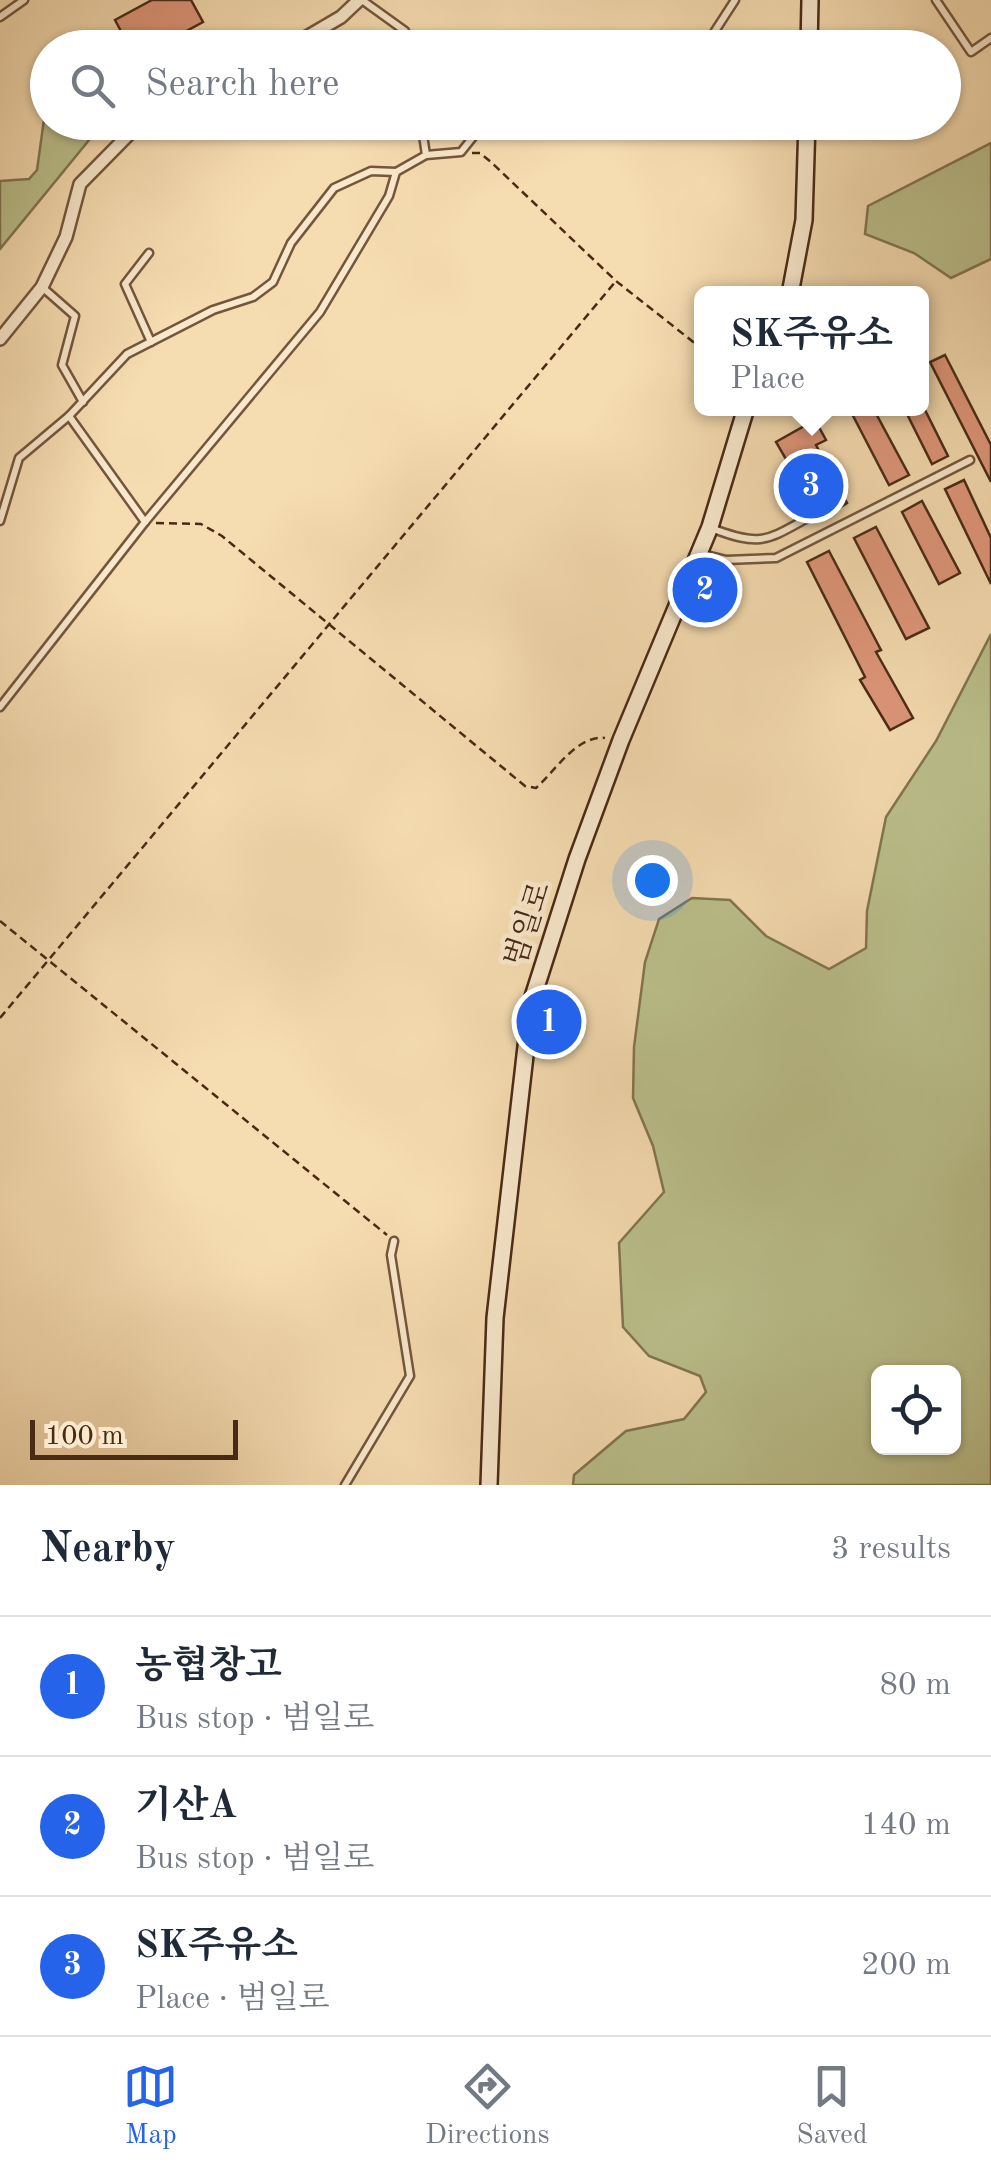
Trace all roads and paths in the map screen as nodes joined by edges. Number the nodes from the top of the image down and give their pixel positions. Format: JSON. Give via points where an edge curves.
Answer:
{"nodes":[{"id":1,"x":24,"y":0,"type":"edge"},
{"id":2,"x":360,"y":0,"type":"edge"},
{"id":3,"x":735,"y":0,"type":"edge"},
{"id":4,"x":810,"y":0,"type":"edge"},
{"id":5,"x":936,"y":0,"type":"edge"},
{"id":6,"x":0,"y":17,"type":"edge"},
{"id":7,"x":319,"y":30,"type":"edge"},
{"id":8,"x":404,"y":30,"type":"edge"},
{"id":9,"x":716,"y":30,"type":"edge"},
{"id":10,"x":809,"y":30,"type":"edge"},
{"id":11,"x":956,"y":30,"type":"edge"},
{"id":12,"x":961,"y":37,"type":"edge"},
{"id":13,"x":991,"y":38,"type":"edge"},
{"id":14,"x":123,"y":140,"type":"edge"},
{"id":15,"x":424,"y":140,"type":"edge"},
{"id":16,"x":471,"y":140,"type":"edge"},
{"id":17,"x":806,"y":140,"type":"edge"},
{"id":18,"x":461,"y":152,"type":"junction"},
{"id":19,"x":426,"y":155,"type":"junction"},
{"id":20,"x":396,"y":172,"type":"junction"},
{"id":21,"x":149,"y":253,"type":"dead end"},
{"id":22,"x":616,"y":280,"type":"junction"},
{"id":23,"x":792,"y":286,"type":"edge"},
{"id":24,"x":42,"y":287,"type":"junction"},
{"id":25,"x":0,"y":339,"type":"edge"},
{"id":26,"x":151,"y":342,"type":"junction"},
{"id":27,"x":694,"y":342,"type":"edge"},
{"id":28,"x":83,"y":402,"type":"junction"},
{"id":29,"x":70,"y":416,"type":"junction"},
{"id":30,"x":744,"y":416,"type":"edge"},
{"id":31,"x":970,"y":460,"type":"dead end"},
{"id":32,"x":813,"y":516,"type":"dead end"},
{"id":33,"x":0,"y":520,"type":"edge"},
{"id":34,"x":145,"y":522,"type":"junction"},
{"id":35,"x":710,"y":528,"type":"junction"},
{"id":36,"x":700,"y":553,"type":"junction"},
{"id":37,"x":329,"y":623,"type":"junction"},
{"id":38,"x":0,"y":706,"type":"edge"},
{"id":39,"x":622,"y":740,"type":"junction"},
{"id":40,"x":0,"y":921,"type":"edge"},
{"id":41,"x":48,"y":960,"type":"junction"},
{"id":42,"x":0,"y":1018,"type":"edge"},
{"id":43,"x":394,"y":1241,"type":"joint"},
{"id":44,"x":345,"y":1485,"type":"edge"},
{"id":45,"x":490,"y":1485,"type":"edge"}],
"edges":[{"from":1,"to":6,"type":"lane"},
{"from":2,"to":7,"type":"street"},
{"from":2,"to":8,"type":"lane"},
{"from":3,"to":9,"type":"lane"},
{"from":4,"to":10,"type":"street"},
{"from":5,"to":11,"type":"lane"},
{"from":12,"to":13,"type":"lane","via":[[971,52]]},
{"from":14,"to":24,"type":"street","via":[[80,184],[66,237]]},
{"from":15,"to":19,"type":"lane"},
{"from":16,"to":18,"type":"lane"},
{"from":17,"to":23,"type":"street","via":[[804,220]]},
{"from":18,"to":19,"type":"lane"},
{"from":18,"to":22,"type":"path","via":[[492,162]]},
{"from":19,"to":20,"type":"lane"},
{"from":20,"to":26,"type":"lane","via":[[371,170],[334,188],[291,243],[274,282]]},
{"from":20,"to":34,"type":"lane","via":[[389,196],[320,312]]},
{"from":21,"to":26,"type":"lane","via":[[125,284]]},
{"from":22,"to":27,"type":"path"},
{"from":22,"to":37,"type":"path"},
{"from":24,"to":25,"type":"street"},
{"from":24,"to":28,"type":"lane","via":[[74,316],[62,365]]},
{"from":26,"to":28,"type":"lane","via":[[127,354]]},
{"from":28,"to":29,"type":"lane"},
{"from":29,"to":33,"type":"lane","via":[[19,458]]},
{"from":29,"to":34,"type":"lane"},
{"from":30,"to":35,"type":"street","name":"범일로"},
{"from":31,"to":36,"type":"lane","via":[[776,558],[726,560]]},
{"from":32,"to":35,"type":"lane","via":[[764,541]]},
{"from":34,"to":37,"type":"path","via":[[200,524],[222,536]]},
{"from":34,"to":38,"type":"lane"},
{"from":35,"to":36,"type":"street","name":"범일로"},
{"from":36,"to":39,"type":"street","name":"범일로"},
{"from":37,"to":39,"type":"path","via":[[525,786],[536,788],[574,748],[596,737]]},
{"from":37,"to":41,"type":"path"},
{"from":39,"to":45,"type":"street","name":"범일로","via":[[531,1003],[495,1318]]},
{"from":40,"to":41,"type":"path"},
{"from":41,"to":42,"type":"path"},
{"from":41,"to":43,"type":"path"},
{"from":43,"to":44,"type":"lane","via":[[410,1376]]}]}
